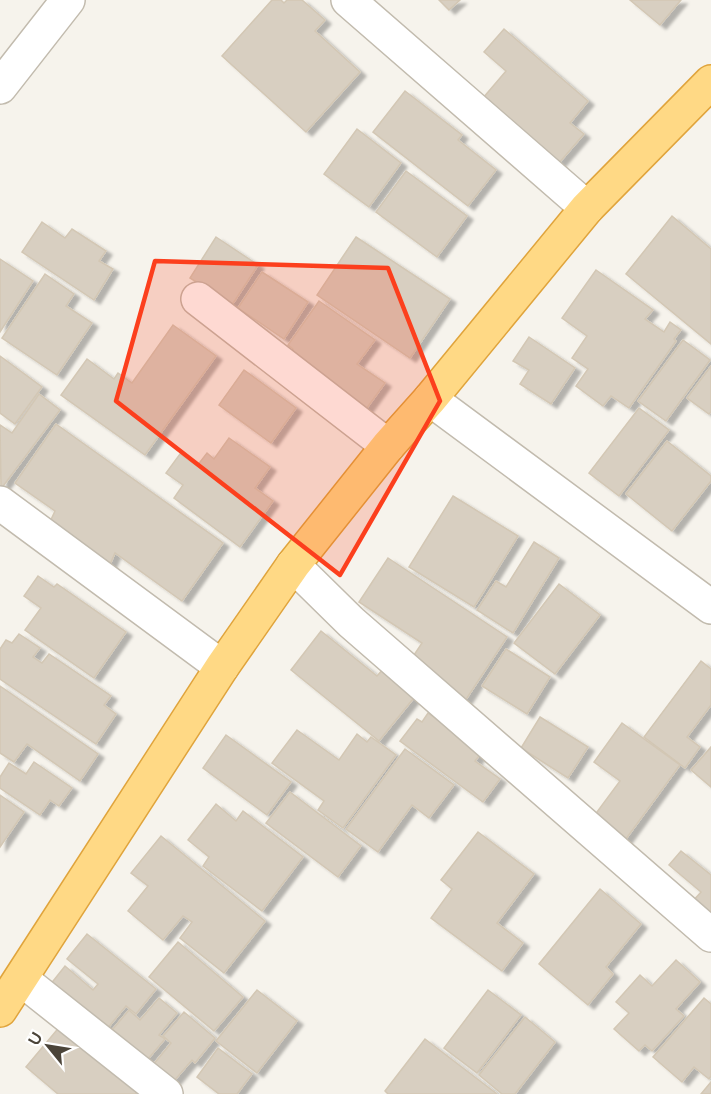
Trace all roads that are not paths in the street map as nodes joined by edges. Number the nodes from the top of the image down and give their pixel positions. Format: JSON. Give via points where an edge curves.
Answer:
{"nodes":[{"id":1,"x":68,"y":0,"type":"edge"},
{"id":2,"x":348,"y":0,"type":"edge"},
{"id":3,"x":711,"y":82,"type":"edge"},
{"id":4,"x":0,"y":87,"type":"edge"},
{"id":5,"x":587,"y":208,"type":"junction"},
{"id":6,"x":198,"y":299,"type":"dead end"},
{"id":7,"x":430,"y":399,"type":"junction"},
{"id":8,"x":388,"y":446,"type":"junction"},
{"id":9,"x":0,"y":503,"type":"edge"},
{"id":10,"x":294,"y":565,"type":"junction"},
{"id":11,"x":711,"y":607,"type":"edge"},
{"id":12,"x":222,"y":667,"type":"junction"},
{"id":13,"x":711,"y":934,"type":"edge"},
{"id":14,"x":21,"y":979,"type":"junction"},
{"id":15,"x":0,"y":1010,"type":"edge"},
{"id":16,"x":166,"y":1094,"type":"edge"}],
"edges":[{"from":1,"to":4,"type":"street"},
{"from":2,"to":5,"type":"street"},
{"from":3,"to":5,"type":"highway"},
{"from":5,"to":7,"type":"highway"},
{"from":6,"to":8,"type":"street"},
{"from":7,"to":8,"type":"highway"},
{"from":7,"to":11,"type":"street"},
{"from":8,"to":10,"type":"highway"},
{"from":9,"to":12,"type":"street"},
{"from":10,"to":12,"type":"highway"},
{"from":10,"to":13,"type":"street","via":[[351,622]]},
{"from":12,"to":14,"type":"highway"},
{"from":14,"to":15,"type":"highway"},
{"from":14,"to":16,"type":"street"}]}
